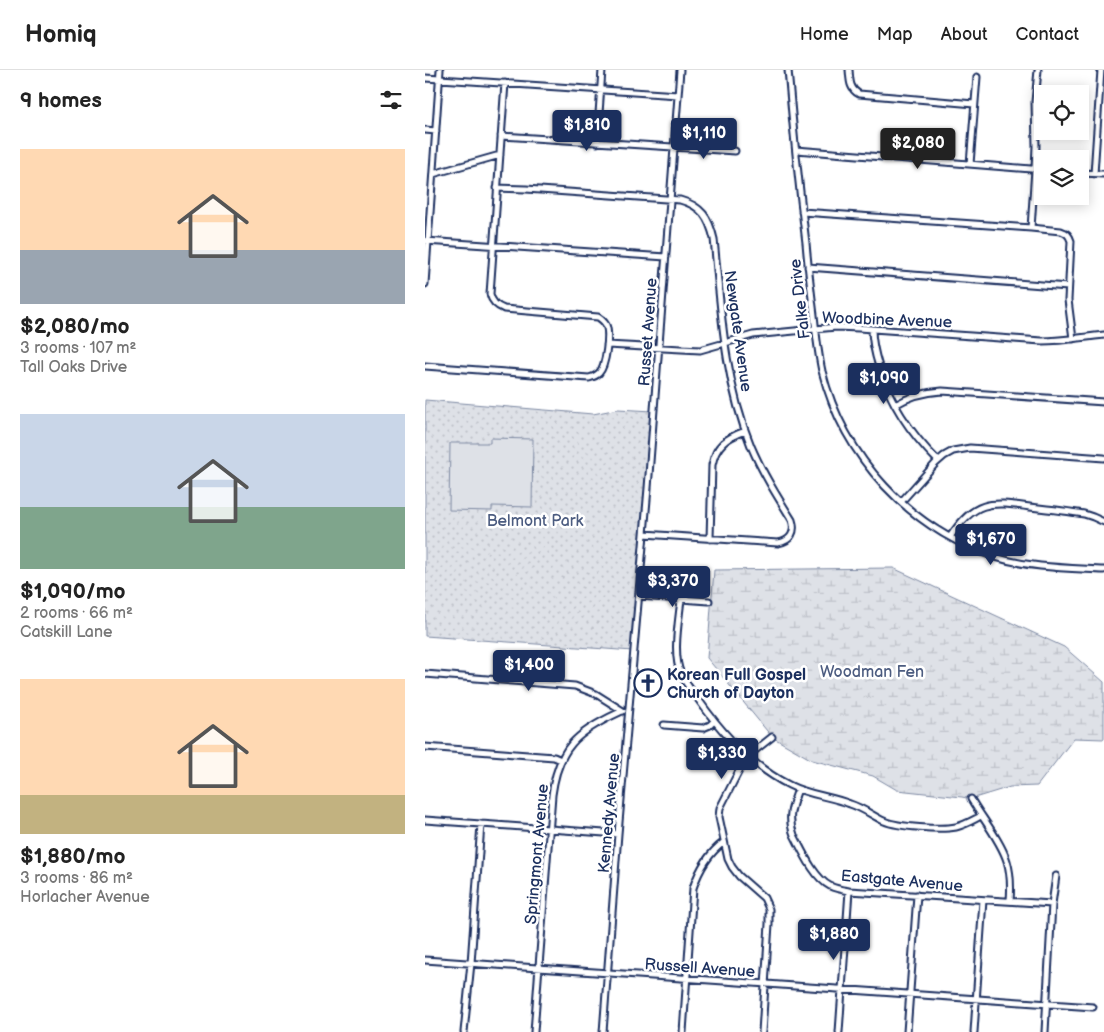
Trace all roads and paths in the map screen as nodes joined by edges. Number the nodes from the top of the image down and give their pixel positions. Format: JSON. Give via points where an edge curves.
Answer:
{"nodes":[{"id":1,"x":440,"y":70,"type":"edge"},
{"id":2,"x":602,"y":70,"type":"edge"},
{"id":3,"x":680,"y":70,"type":"edge"},
{"id":4,"x":788,"y":70,"type":"edge"},
{"id":5,"x":849,"y":70,"type":"edge"},
{"id":6,"x":1038,"y":70,"type":"edge"},
{"id":7,"x":1101,"y":70,"type":"edge"},
{"id":8,"x":977,"y":77,"type":"dead end"},
{"id":9,"x":425,"y":78,"type":"edge"},
{"id":10,"x":439,"y":79,"type":"junction"},
{"id":11,"x":505,"y":83,"type":"junction"},
{"id":12,"x":601,"y":90,"type":"junction"},
{"id":13,"x":678,"y":95,"type":"junction"},
{"id":14,"x":974,"y":104,"type":"junction"},
{"id":15,"x":425,"y":130,"type":"edge"},
{"id":16,"x":436,"y":131,"type":"junction"},
{"id":17,"x":501,"y":136,"type":"junction"},
{"id":18,"x":597,"y":143,"type":"junction"},
{"id":19,"x":674,"y":148,"type":"junction"},
{"id":20,"x":796,"y":150,"type":"junction"},
{"id":21,"x":1035,"y":150,"type":"edge"},
{"id":22,"x":735,"y":151,"type":"dead end"},
{"id":23,"x":500,"y":154,"type":"junction"},
{"id":24,"x":971,"y":164,"type":"junction"},
{"id":25,"x":1034,"y":169,"type":"edge"},
{"id":26,"x":433,"y":174,"type":"junction"},
{"id":27,"x":1089,"y":174,"type":"edge"},
{"id":28,"x":1093,"y":174,"type":"junction"},
{"id":29,"x":1104,"y":174,"type":"edge"},
{"id":30,"x":425,"y":183,"type":"edge"},
{"id":31,"x":432,"y":184,"type":"junction"},
{"id":32,"x":1034,"y":184,"type":"edge"},
{"id":33,"x":497,"y":188,"type":"junction"},
{"id":34,"x":670,"y":200,"type":"junction"},
{"id":35,"x":802,"y":212,"type":"junction"},
{"id":36,"x":1031,"y":228,"type":"junction"},
{"id":37,"x":427,"y":241,"type":"edge"},
{"id":38,"x":493,"y":246,"type":"junction"},
{"id":39,"x":665,"y":257,"type":"junction"},
{"id":40,"x":808,"y":267,"type":"junction"},
{"id":41,"x":425,"y":284,"type":"edge"},
{"id":42,"x":1068,"y":287,"type":"junction"},
{"id":43,"x":815,"y":329,"type":"junction"},
{"id":44,"x":872,"y":329,"type":"junction"},
{"id":45,"x":1104,"y":335,"type":"edge"},
{"id":46,"x":1073,"y":339,"type":"junction"},
{"id":47,"x":725,"y":343,"type":"junction"},
{"id":48,"x":607,"y":345,"type":"junction"},
{"id":49,"x":658,"y":349,"type":"junction"},
{"id":50,"x":425,"y":366,"type":"edge"},
{"id":51,"x":1104,"y":402,"type":"edge"},
{"id":52,"x":895,"y":405,"type":"junction"},
{"id":53,"x":745,"y":431,"type":"junction"},
{"id":54,"x":1104,"y":458,"type":"edge"},
{"id":55,"x":938,"y":461,"type":"junction"},
{"id":56,"x":901,"y":502,"type":"junction"},
{"id":57,"x":1104,"y":522,"type":"edge"},
{"id":58,"x":644,"y":534,"type":"junction"},
{"id":59,"x":950,"y":537,"type":"junction"},
{"id":60,"x":709,"y":539,"type":"junction"},
{"id":61,"x":1104,"y":570,"type":"edge"},
{"id":62,"x":639,"y":596,"type":"junction"},
{"id":63,"x":681,"y":599,"type":"junction"},
{"id":64,"x":709,"y":601,"type":"dead end"},
{"id":65,"x":425,"y":674,"type":"edge"},
{"id":66,"x":621,"y":711,"type":"junction"},
{"id":67,"x":628,"y":711,"type":"junction"},
{"id":68,"x":714,"y":721,"type":"junction"},
{"id":69,"x":665,"y":725,"type":"dead end"},
{"id":70,"x":772,"y":737,"type":"dead end"},
{"id":71,"x":425,"y":747,"type":"edge"},
{"id":72,"x":748,"y":758,"type":"junction"},
{"id":73,"x":561,"y":760,"type":"junction"},
{"id":74,"x":798,"y":789,"type":"junction"},
{"id":75,"x":971,"y":799,"type":"dead end"},
{"id":76,"x":981,"y":816,"type":"junction"},
{"id":77,"x":425,"y":820,"type":"edge"},
{"id":78,"x":481,"y":824,"type":"junction"},
{"id":79,"x":549,"y":829,"type":"junction"},
{"id":80,"x":618,"y":834,"type":"junction"},
{"id":81,"x":724,"y":842,"type":"junction"},
{"id":82,"x":1056,"y":876,"type":"dead end"},
{"id":83,"x":849,"y":891,"type":"junction"},
{"id":84,"x":917,"y":895,"type":"junction"},
{"id":85,"x":983,"y":900,"type":"junction"},
{"id":86,"x":1010,"y":901,"type":"junction"},
{"id":87,"x":1053,"y":904,"type":"junction"},
{"id":88,"x":425,"y":960,"type":"edge"},
{"id":89,"x":471,"y":963,"type":"junction"},
{"id":90,"x":539,"y":968,"type":"junction"},
{"id":91,"x":608,"y":972,"type":"junction"},
{"id":92,"x":687,"y":978,"type":"junction"},
{"id":93,"x":765,"y":984,"type":"junction"},
{"id":94,"x":843,"y":989,"type":"junction"},
{"id":95,"x":909,"y":994,"type":"junction"},
{"id":96,"x":976,"y":999,"type":"junction"},
{"id":97,"x":1046,"y":1004,"type":"junction"},
{"id":98,"x":1093,"y":1007,"type":"dead end"},
{"id":99,"x":464,"y":1032,"type":"edge"},
{"id":100,"x":534,"y":1032,"type":"edge"},
{"id":101,"x":603,"y":1032,"type":"edge"},
{"id":102,"x":683,"y":1032,"type":"edge"},
{"id":103,"x":762,"y":1032,"type":"edge"},
{"id":104,"x":839,"y":1032,"type":"edge"},
{"id":105,"x":907,"y":1032,"type":"edge"},
{"id":106,"x":974,"y":1032,"type":"edge"},
{"id":107,"x":1045,"y":1032,"type":"edge"}],
"edges":[{"from":1,"to":10,"type":"street"},
{"from":2,"to":12,"type":"street"},
{"from":3,"to":13,"type":"street","name":"Russet Avenue"},
{"from":4,"to":20,"type":"street","name":"Falke Drive"},
{"from":5,"to":14,"type":"street","via":[[851,87],[859,94]]},
{"from":6,"to":21,"type":"street"},
{"from":7,"to":28,"type":"street"},
{"from":8,"to":14,"type":"street"},
{"from":9,"to":10,"type":"street"},
{"from":10,"to":11,"type":"street"},
{"from":10,"to":16,"type":"street"},
{"from":11,"to":12,"type":"street"},
{"from":11,"to":17,"type":"street"},
{"from":12,"to":13,"type":"street"},
{"from":12,"to":18,"type":"street"},
{"from":13,"to":19,"type":"street","name":"Russet Avenue"},
{"from":14,"to":24,"type":"street"},
{"from":15,"to":16,"type":"street"},
{"from":16,"to":26,"type":"street"},
{"from":17,"to":18,"type":"street"},
{"from":17,"to":23,"type":"street"},
{"from":18,"to":19,"type":"street"},
{"from":19,"to":22,"type":"street"},
{"from":19,"to":34,"type":"street","name":"Russet Avenue"},
{"from":20,"to":24,"type":"street"},
{"from":20,"to":35,"type":"street","name":"Falke Drive"},
{"from":23,"to":26,"type":"street"},
{"from":23,"to":33,"type":"street"},
{"from":24,"to":25,"type":"street"},
{"from":26,"to":31,"type":"street"},
{"from":27,"to":28,"type":"street"},
{"from":28,"to":29,"type":"street"},
{"from":30,"to":31,"type":"street"},
{"from":31,"to":37,"type":"street"},
{"from":32,"to":36,"type":"street"},
{"from":33,"to":34,"type":"street","name":"Newgate Avenue"},
{"from":33,"to":38,"type":"street"},
{"from":34,"to":39,"type":"street","name":"Russet Avenue"},
{"from":34,"to":47,"type":"street","name":"Newgate Avenue","via":[[693,205],[709,223],[714,239]]},
{"from":35,"to":36,"type":"street"},
{"from":35,"to":40,"type":"street","name":"Falke Drive"},
{"from":36,"to":42,"type":"street","via":[[1061,230],[1070,237]]},
{"from":37,"to":38,"type":"street"},
{"from":37,"to":41,"type":"street"},
{"from":38,"to":39,"type":"street"},
{"from":38,"to":48,"type":"street","via":[[490,294],[496,305],[598,317],[607,327]]},
{"from":39,"to":49,"type":"street","name":"Russet Avenue"},
{"from":40,"to":42,"type":"street"},
{"from":40,"to":43,"type":"street","name":"Falke Drive"},
{"from":42,"to":46,"type":"street"},
{"from":43,"to":44,"type":"street","name":"Woodbine Avenue"},
{"from":43,"to":47,"type":"street","name":"Woodbine Avenue","via":[[753,335]]},
{"from":43,"to":56,"type":"street","name":"Falke Drive","via":[[822,371],[840,420],[865,463]]},
{"from":44,"to":46,"type":"street","name":"Woodbine Avenue","via":[[1042,341]]},
{"from":44,"to":52,"type":"street","via":[[883,380]]},
{"from":45,"to":46,"type":"street","name":"Woodbine Avenue"},
{"from":47,"to":49,"type":"street","name":"Woodbine Avenue","via":[[700,350]]},
{"from":47,"to":53,"type":"street","name":"Newgate Avenue","via":[[731,383]]},
{"from":48,"to":49,"type":"street","name":"Woodbine Avenue"},
{"from":48,"to":50,"type":"street","via":[[603,368],[589,378]]},
{"from":49,"to":58,"type":"street","name":"Russet Avenue"},
{"from":51,"to":52,"type":"street","via":[[942,391],[919,394]]},
{"from":52,"to":55,"type":"street","via":[[913,433]]},
{"from":53,"to":60,"type":"street","via":[[727,439],[713,459]]},
{"from":53,"to":60,"type":"street","name":"Newgate Avenue","via":[[794,528],[790,538],[778,544]]},
{"from":54,"to":55,"type":"street","via":[[970,448],[953,451]]},
{"from":55,"to":56,"type":"street"},
{"from":56,"to":59,"type":"street","name":"Falke Drive"},
{"from":57,"to":59,"type":"street","via":[[1084,514],[997,503],[969,514]]},
{"from":58,"to":60,"type":"street"},
{"from":58,"to":62,"type":"street","name":"Russet Avenue"},
{"from":59,"to":61,"type":"street","name":"Falke Drive","via":[[978,551],[1008,560],[1040,566]]},
{"from":62,"to":63,"type":"street"},
{"from":62,"to":67,"type":"street","name":"Kennedy Avenue"},
{"from":63,"to":64,"type":"street"},
{"from":63,"to":68,"type":"street","via":[[678,667]]},
{"from":65,"to":66,"type":"street","via":[[575,686],[596,694]]},
{"from":66,"to":67,"type":"street"},
{"from":66,"to":73,"type":"street","name":"Springmont Avenue","via":[[584,731]]},
{"from":67,"to":80,"type":"street","name":"Kennedy Avenue"},
{"from":68,"to":69,"type":"street","via":[[703,728]]},
{"from":68,"to":72,"type":"street"},
{"from":70,"to":72,"type":"street"},
{"from":71,"to":73,"type":"street"},
{"from":72,"to":74,"type":"street"},
{"from":72,"to":81,"type":"street","via":[[720,808]]},
{"from":73,"to":79,"type":"street","name":"Springmont Avenue","via":[[553,783]]},
{"from":74,"to":76,"type":"street","via":[[848,803],[885,822],[901,825],[949,828]]},
{"from":74,"to":83,"type":"street","name":"Eastgate Avenue","via":[[790,815],[794,835],[822,880]]},
{"from":75,"to":76,"type":"street"},
{"from":76,"to":86,"type":"street","via":[[1007,860]]},
{"from":77,"to":78,"type":"street"},
{"from":78,"to":79,"type":"street"},
{"from":78,"to":89,"type":"street"},
{"from":79,"to":80,"type":"street"},
{"from":79,"to":90,"type":"street","name":"Springmont Avenue"},
{"from":80,"to":91,"type":"street","name":"Kennedy Avenue"},
{"from":81,"to":92,"type":"street","via":[[703,866],[693,888]]},
{"from":81,"to":93,"type":"street","via":[[734,872],[765,898],[769,909]]},
{"from":82,"to":87,"type":"street"},
{"from":83,"to":84,"type":"street","name":"Eastgate Avenue"},
{"from":83,"to":94,"type":"street"},
{"from":84,"to":85,"type":"street","name":"Eastgate Avenue"},
{"from":84,"to":95,"type":"street"},
{"from":85,"to":86,"type":"street","name":"Eastgate Avenue"},
{"from":85,"to":96,"type":"street"},
{"from":86,"to":87,"type":"street","name":"Eastgate Avenue"},
{"from":87,"to":97,"type":"street"},
{"from":88,"to":89,"type":"street","name":"Russell Avenue"},
{"from":89,"to":90,"type":"street","name":"Russell Avenue"},
{"from":89,"to":99,"type":"street"},
{"from":90,"to":91,"type":"street","name":"Russell Avenue"},
{"from":90,"to":100,"type":"street","name":"Springmont Avenue"},
{"from":91,"to":92,"type":"street","name":"Russell Avenue"},
{"from":91,"to":101,"type":"street","name":"Kennedy Avenue"},
{"from":92,"to":93,"type":"street","name":"Russell Avenue"},
{"from":92,"to":102,"type":"street"},
{"from":93,"to":94,"type":"street","name":"Russell Avenue"},
{"from":93,"to":103,"type":"street"},
{"from":94,"to":95,"type":"street","name":"Russell Avenue"},
{"from":94,"to":104,"type":"street"},
{"from":95,"to":96,"type":"street","name":"Russell Avenue"},
{"from":95,"to":105,"type":"street"},
{"from":96,"to":97,"type":"street","name":"Russell Avenue"},
{"from":96,"to":106,"type":"street"},
{"from":97,"to":98,"type":"street","name":"Russell Avenue"},
{"from":97,"to":107,"type":"street"}]}
